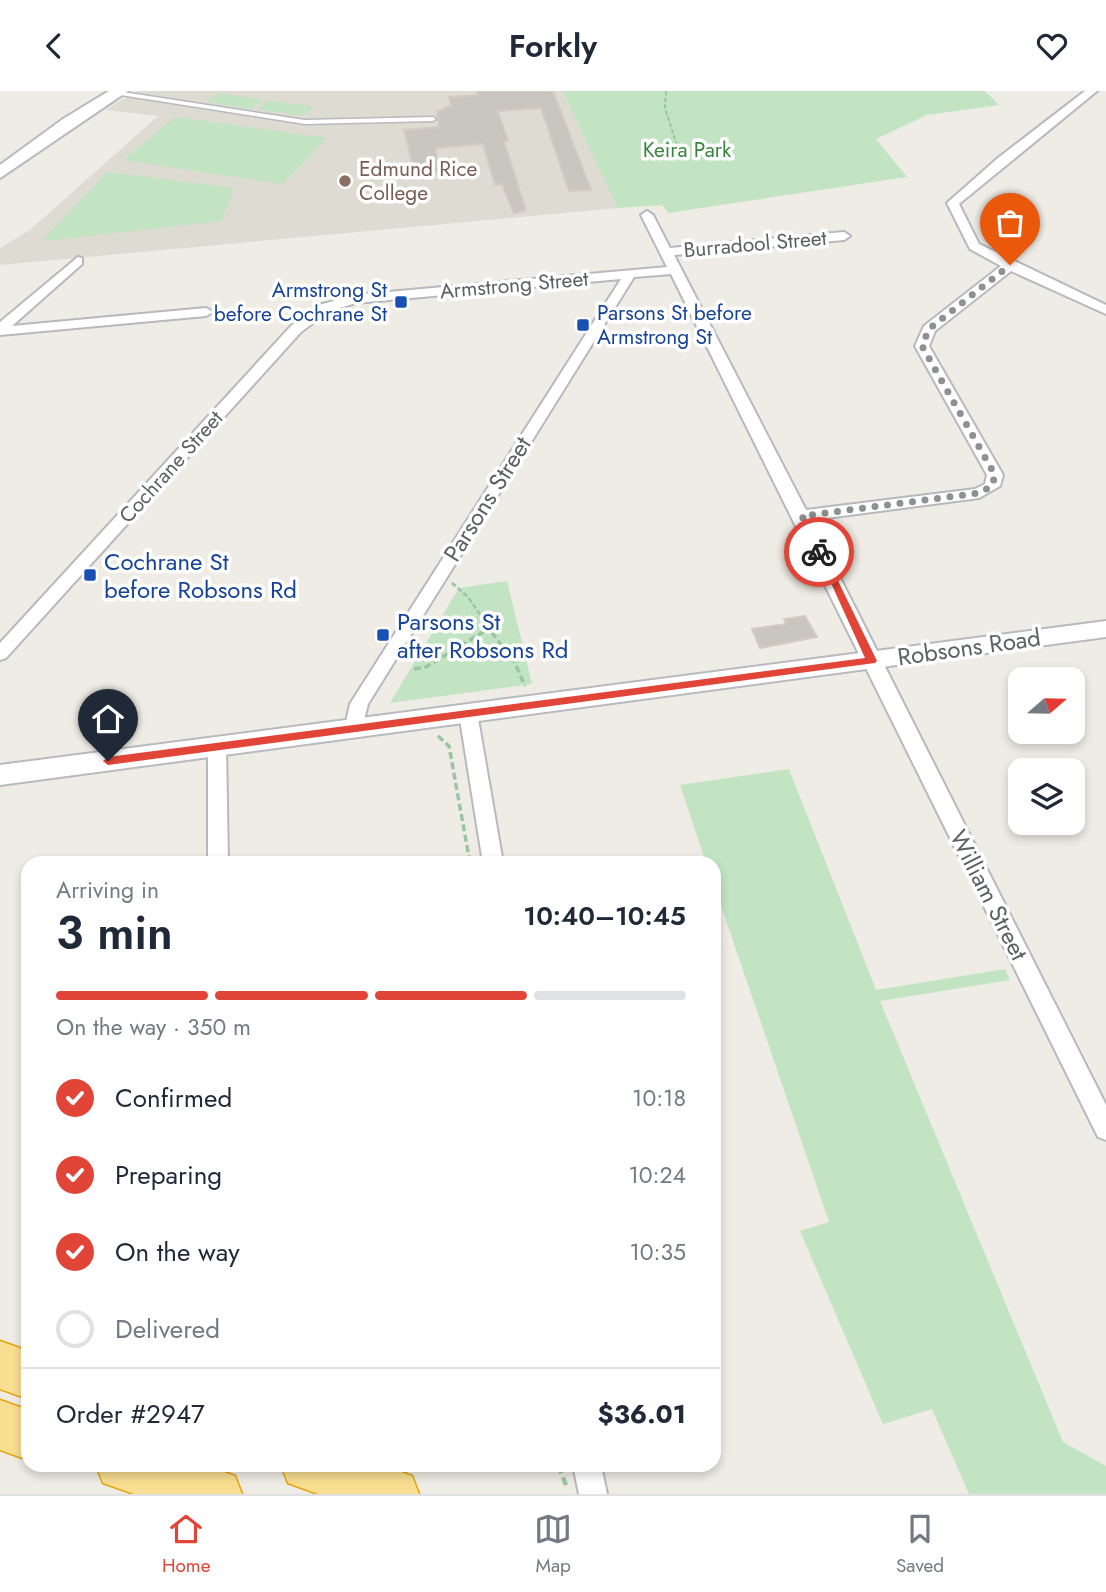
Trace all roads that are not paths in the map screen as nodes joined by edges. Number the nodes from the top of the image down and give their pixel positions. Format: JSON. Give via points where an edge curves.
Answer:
{"nodes":[{"id":1,"x":1092,"y":91,"type":"edge"},
{"id":2,"x":118,"y":92,"type":"edge"},
{"id":3,"x":433,"y":119,"type":"dead end"},
{"id":4,"x":0,"y":173,"type":"edge"},
{"id":5,"x":646,"y":215,"type":"dead end"},
{"id":6,"x":844,"y":236,"type":"dead end"},
{"id":7,"x":667,"y":252,"type":"junction"},
{"id":8,"x":78,"y":261,"type":"dead end"},
{"id":9,"x":1010,"y":265,"type":"junction"},
{"id":10,"x":673,"y":269,"type":"junction"},
{"id":11,"x":630,"y":274,"type":"junction"},
{"id":12,"x":355,"y":299,"type":"joint"},
{"id":13,"x":1106,"y":310,"type":"edge"},
{"id":14,"x":205,"y":311,"type":"dead end"},
{"id":15,"x":0,"y":330,"type":"edge"},
{"id":16,"x":802,"y":516,"type":"junction"},
{"id":17,"x":1106,"y":629,"type":"edge"},
{"id":18,"x":0,"y":654,"type":"edge"},
{"id":19,"x":872,"y":661,"type":"junction"},
{"id":20,"x":468,"y":713,"type":"junction"},
{"id":21,"x":354,"y":727,"type":"junction"},
{"id":22,"x":217,"y":746,"type":"junction"},
{"id":23,"x":0,"y":775,"type":"edge"},
{"id":24,"x":218,"y":856,"type":"edge"},
{"id":25,"x":492,"y":856,"type":"edge"},
{"id":26,"x":1106,"y":1129,"type":"edge"},
{"id":27,"x":0,"y":1366,"type":"edge"},
{"id":28,"x":21,"y":1372,"type":"edge"},
{"id":29,"x":0,"y":1427,"type":"edge"},
{"id":30,"x":21,"y":1434,"type":"edge"},
{"id":31,"x":144,"y":1472,"type":"edge"},
{"id":32,"x":327,"y":1472,"type":"edge"},
{"id":33,"x":588,"y":1472,"type":"edge"},
{"id":34,"x":217,"y":1494,"type":"edge"},
{"id":35,"x":394,"y":1494,"type":"edge"},
{"id":36,"x":593,"y":1494,"type":"edge"}],
"edges":[{"from":1,"to":9,"type":"street","via":[[953,203],[974,246]]},
{"from":2,"to":3,"type":"lane","via":[[305,122]]},
{"from":2,"to":4,"type":"main road"},
{"from":5,"to":7,"type":"street","name":"William Street"},
{"from":6,"to":7,"type":"street","name":"Burradool Street"},
{"from":7,"to":10,"type":"street","name":"William Street"},
{"from":8,"to":15,"type":"street"},
{"from":9,"to":13,"type":"street"},
{"from":9,"to":16,"type":"street","via":[[929,329],[922,346],[995,475],[992,486],[979,493]]},
{"from":10,"to":11,"type":"street","name":"Armstrong Street"},
{"from":10,"to":16,"type":"street","name":"William Street"},
{"from":11,"to":12,"type":"street","name":"Armstrong Street"},
{"from":11,"to":21,"type":"street","name":"Parsons Street","via":[[359,704]]},
{"from":12,"to":18,"type":"street","name":"Cochrane Street","via":[[324,308],[296,329]]},
{"from":14,"to":15,"type":"street"},
{"from":16,"to":19,"type":"street","name":"William Street"},
{"from":17,"to":19,"type":"main road","name":"Robsons Road"},
{"from":19,"to":20,"type":"main road","name":"Robsons Road"},
{"from":19,"to":26,"type":"street","name":"William Street"},
{"from":20,"to":21,"type":"main road","name":"Robsons Road"},
{"from":20,"to":25,"type":"street"},
{"from":21,"to":22,"type":"main road","name":"Robsons Road"},
{"from":22,"to":23,"type":"main road","name":"Robsons Road"},
{"from":22,"to":24,"type":"street"},
{"from":27,"to":28,"type":"highway"},
{"from":29,"to":30,"type":"highway"},
{"from":31,"to":34,"type":"highway"},
{"from":32,"to":35,"type":"highway"},
{"from":33,"to":36,"type":"street"}]}
